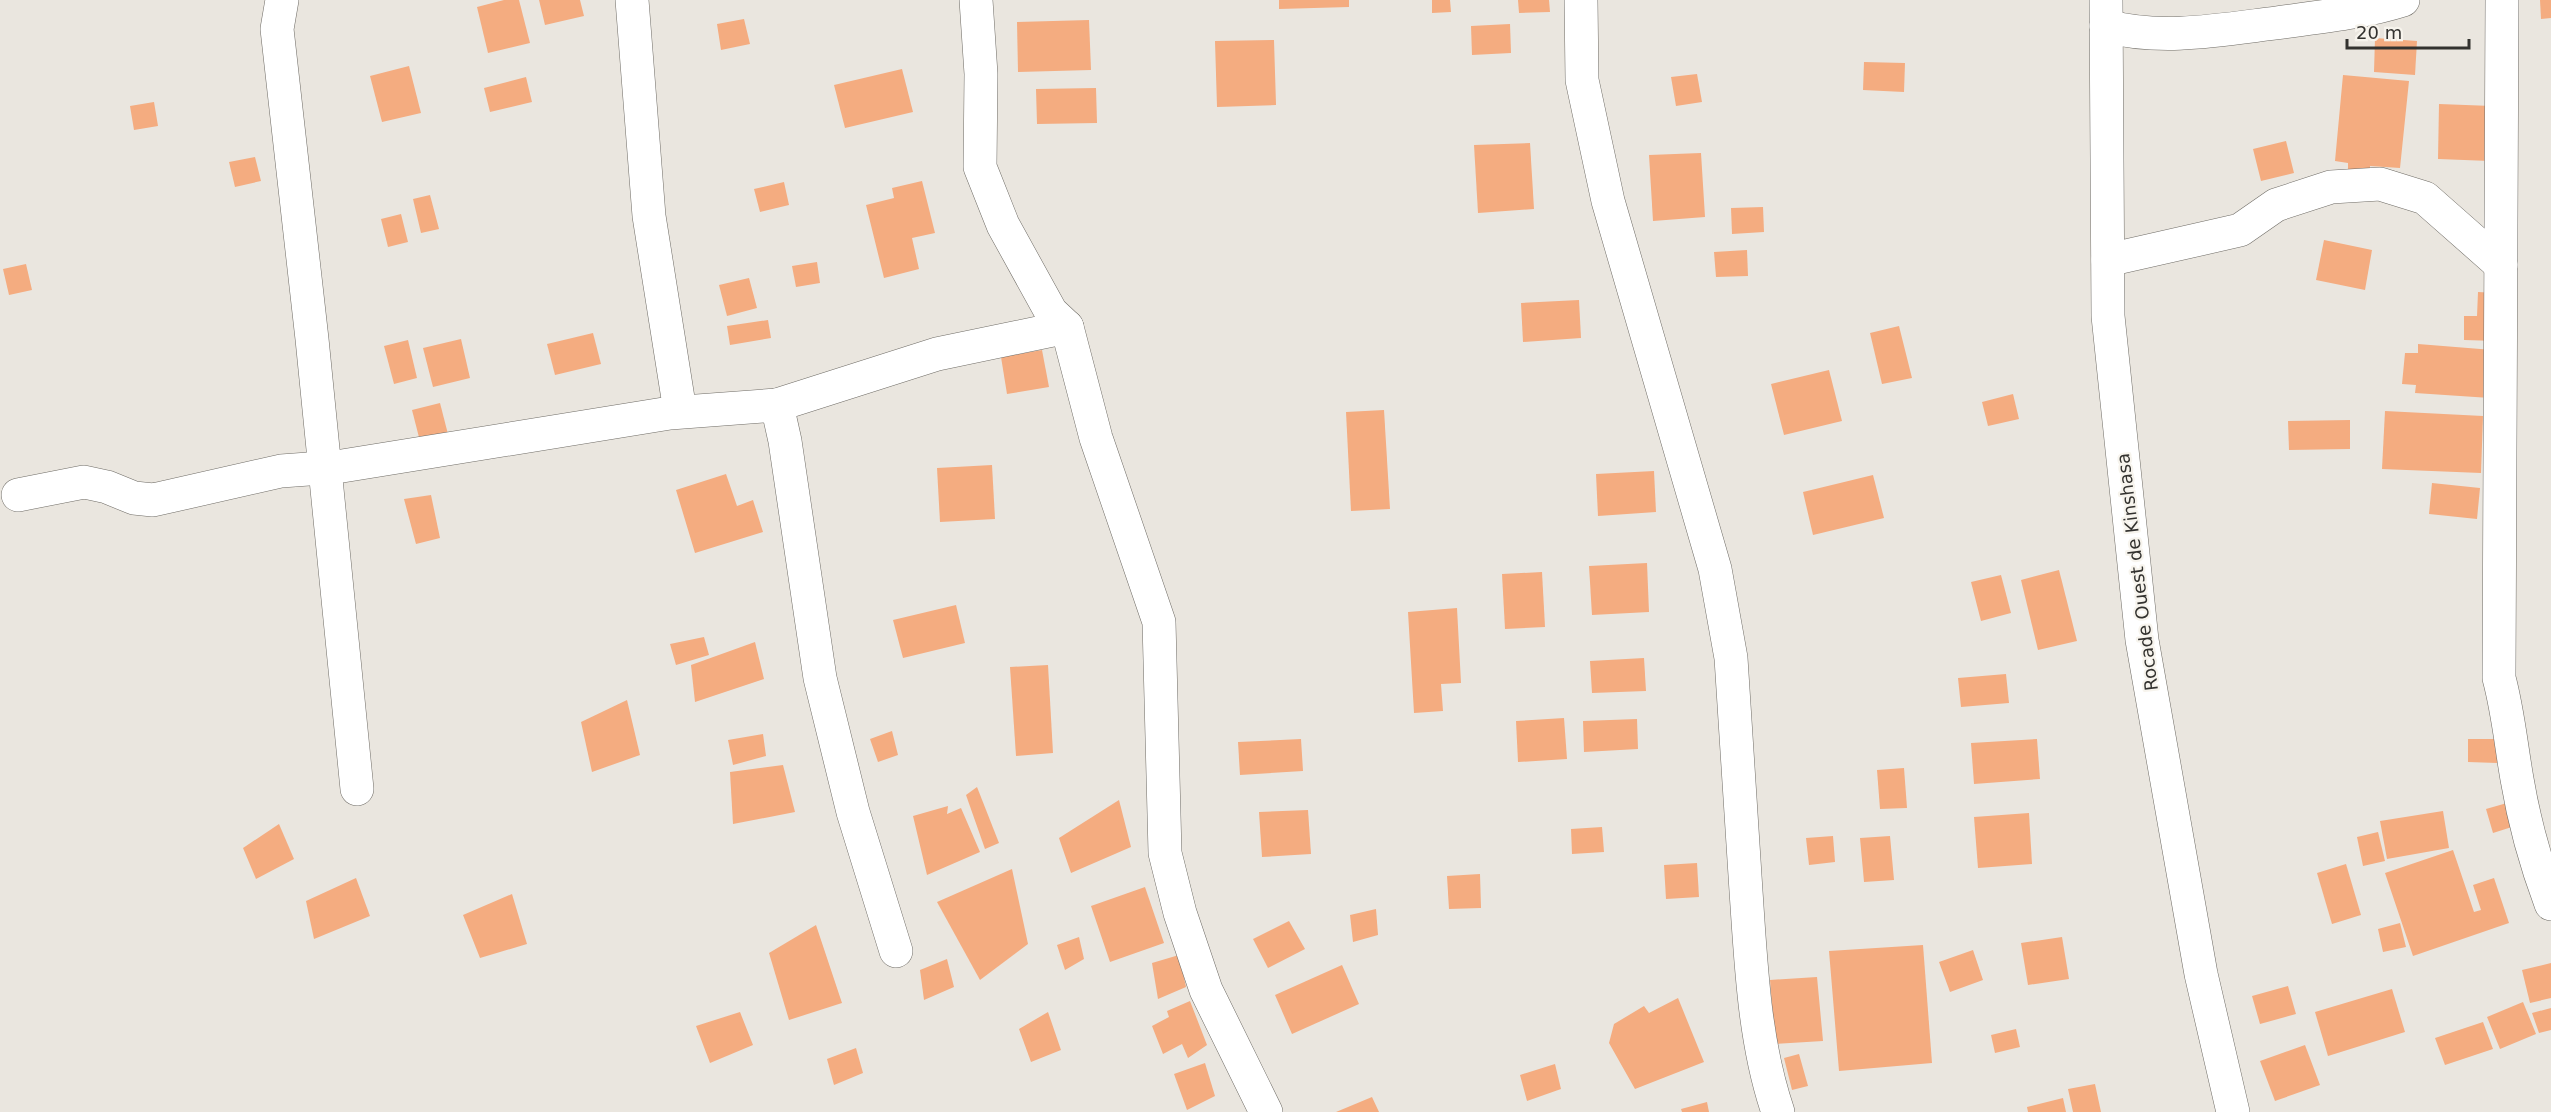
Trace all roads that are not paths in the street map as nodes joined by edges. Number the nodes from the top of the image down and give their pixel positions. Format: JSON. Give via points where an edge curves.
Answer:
{"nodes":[{"id":1,"x":282,"y":0,"type":"edge"},
{"id":2,"x":632,"y":0,"type":"edge"},
{"id":3,"x":976,"y":0,"type":"edge"},
{"id":4,"x":1581,"y":0,"type":"edge"},
{"id":5,"x":2403,"y":0,"type":"edge"},
{"id":6,"x":2502,"y":0,"type":"edge"},
{"id":7,"x":2106,"y":13,"type":"edge"},
{"id":8,"x":2108,"y":260,"type":"junction"},
{"id":9,"x":2501,"y":265,"type":"junction"},
{"id":10,"x":1067,"y":327,"type":"junction"},
{"id":11,"x":777,"y":405,"type":"junction"},
{"id":12,"x":680,"y":411,"type":"junction"},
{"id":13,"x":324,"y":468,"type":"junction"},
{"id":14,"x":18,"y":495,"type":"dead end"},
{"id":15,"x":357,"y":789,"type":"dead end"},
{"id":16,"x":2551,"y":904,"type":"edge"},
{"id":17,"x":896,"y":951,"type":"dead end"},
{"id":18,"x":1266,"y":1112,"type":"edge"},
{"id":19,"x":1778,"y":1112,"type":"edge"},
{"id":20,"x":2233,"y":1112,"type":"edge"}],
"edges":[{"from":1,"to":13,"type":"street","via":[[277,29]]},
{"from":2,"to":12,"type":"street","via":[[649,216]]},
{"from":3,"to":10,"type":"street","via":[[981,74],[980,167],[1003,225],[1051,312]]},
{"from":4,"to":19,"type":"street","via":[[1582,80],[1608,201],[1724,609],[1731,658],[1751,964],[1763,1052]]},
{"from":5,"to":7,"type":"street","via":[[2310,18],[2163,34],[2130,32]]},
{"from":6,"to":9,"type":"street"},
{"from":7,"to":8,"type":"street","name":"Rocade Ouest de Kinshasa"},
{"from":8,"to":9,"type":"street","via":[[2240,230],[2276,205],[2331,187],[2380,184],[2425,198]]},
{"from":8,"to":20,"type":"street","name":"Rocade Ouest de Kinshasa","via":[[2108,316],[2142,640],[2201,974]]},
{"from":9,"to":16,"type":"street","via":[[2499,678],[2517,781],[2540,876]]},
{"from":10,"to":11,"type":"street","via":[[937,354]]},
{"from":10,"to":18,"type":"street","via":[[1096,438],[1159,622],[1165,853],[1177,903],[1206,990]]},
{"from":11,"to":12,"type":"street"},
{"from":11,"to":17,"type":"street","via":[[820,678],[853,812]]},
{"from":12,"to":13,"type":"street"},
{"from":13,"to":14,"type":"street","via":[[281,471],[153,500],[84,482]]},
{"from":13,"to":15,"type":"street"}]}
